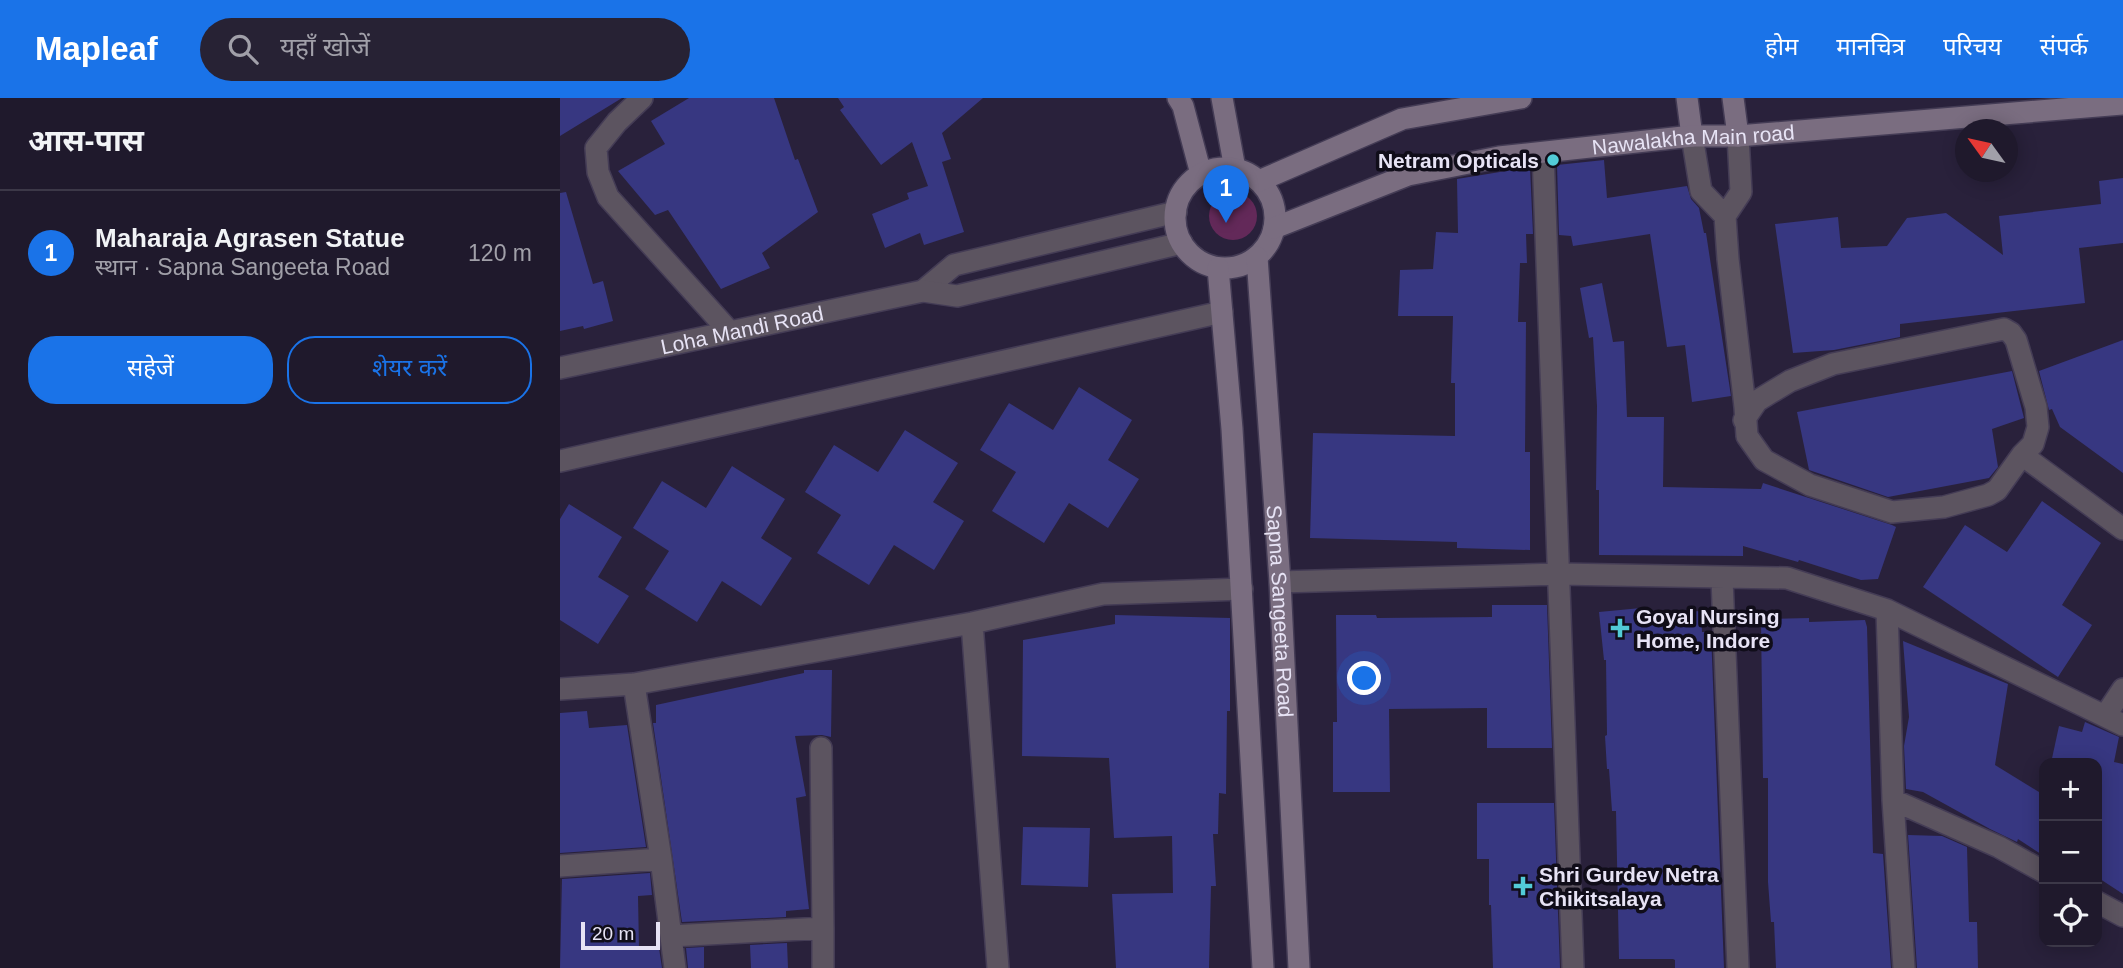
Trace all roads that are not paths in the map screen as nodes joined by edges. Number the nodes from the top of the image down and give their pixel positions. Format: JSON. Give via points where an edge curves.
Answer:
{"nodes":[{"id":1,"x":642,"y":98,"type":"edge"},
{"id":2,"x":1178,"y":98,"type":"edge"},
{"id":3,"x":1222,"y":98,"type":"edge"},
{"id":4,"x":1521,"y":98,"type":"edge"},
{"id":5,"x":1687,"y":98,"type":"edge"},
{"id":6,"x":1734,"y":98,"type":"edge"},
{"id":7,"x":2123,"y":104,"type":"edge"},
{"id":8,"x":1692,"y":136,"type":"junction"},
{"id":9,"x":1738,"y":136,"type":"junction"},
{"id":10,"x":1543,"y":153,"type":"junction"},
{"id":11,"x":1235,"y":169,"type":"junction"},
{"id":12,"x":1201,"y":174,"type":"junction"},
{"id":13,"x":1259,"y":181,"type":"junction"},
{"id":14,"x":1176,"y":212,"type":"junction"},
{"id":15,"x":1725,"y":216,"type":"junction"},
{"id":16,"x":1274,"y":228,"type":"junction"},
{"id":17,"x":1182,"y":243,"type":"junction"},
{"id":18,"x":1257,"y":257,"type":"junction"},
{"id":19,"x":1218,"y":268,"type":"junction"},
{"id":20,"x":923,"y":291,"type":"junction"},
{"id":21,"x":1222,"y":312,"type":"junction"},
{"id":22,"x":729,"y":331,"type":"junction"},
{"id":23,"x":560,"y":368,"type":"edge"},
{"id":24,"x":1744,"y":419,"type":"junction"},
{"id":25,"x":2022,"y":455,"type":"junction"},
{"id":26,"x":560,"y":461,"type":"edge"},
{"id":27,"x":2123,"y":529,"type":"edge"},
{"id":28,"x":1559,"y":574,"type":"junction"},
{"id":29,"x":1723,"y":579,"type":"junction"},
{"id":30,"x":1280,"y":582,"type":"junction"},
{"id":31,"x":1242,"y":589,"type":"junction"},
{"id":32,"x":1887,"y":610,"type":"junction"},
{"id":33,"x":972,"y":623,"type":"junction"},
{"id":34,"x":634,"y":684,"type":"junction"},
{"id":35,"x":560,"y":689,"type":"edge"},
{"id":36,"x":2123,"y":690,"type":"edge"},
{"id":37,"x":2114,"y":720,"type":"edge"},
{"id":38,"x":821,"y":748,"type":"dead end"},
{"id":39,"x":1893,"y":800,"type":"junction"},
{"id":40,"x":661,"y":859,"type":"junction"},
{"id":41,"x":560,"y":866,"type":"edge"},
{"id":42,"x":2039,"y":870,"type":"edge"},
{"id":43,"x":2102,"y":905,"type":"edge"},
{"id":44,"x":2123,"y":916,"type":"edge"},
{"id":45,"x":823,"y":928,"type":"junction"},
{"id":46,"x":671,"y":936,"type":"junction"},
{"id":47,"x":675,"y":968,"type":"edge"},
{"id":48,"x":823,"y":968,"type":"edge"},
{"id":49,"x":998,"y":968,"type":"edge"},
{"id":50,"x":1263,"y":968,"type":"edge"},
{"id":51,"x":1299,"y":968,"type":"edge"},
{"id":52,"x":1573,"y":968,"type":"edge"},
{"id":53,"x":1738,"y":968,"type":"edge"},
{"id":54,"x":1904,"y":968,"type":"edge"}],
"edges":[{"from":1,"to":22,"type":"street","via":[[596,148],[598,173],[608,197]]},
{"from":2,"to":12,"type":"main road"},
{"from":3,"to":11,"type":"main road"},
{"from":4,"to":13,"type":"main road","via":[[1402,119]]},
{"from":5,"to":8,"type":"main road"},
{"from":6,"to":9,"type":"main road"},
{"from":7,"to":9,"type":"main road","name":"Nawalakha Main road"},
{"from":8,"to":9,"type":"main road","name":"Nawalakha Main road"},
{"from":8,"to":10,"type":"main road","name":"Nawalakha Main road"},
{"from":8,"to":15,"type":"street","via":[[1701,191]]},
{"from":9,"to":15,"type":"street","via":[[1741,192]]},
{"from":10,"to":16,"type":"main road","name":"Nawalakha Main road","via":[[1408,174]]},
{"from":10,"to":28,"type":"street"},
{"from":11,"to":12,"type":"main road"},
{"from":11,"to":13,"type":"main road"},
{"from":12,"to":14,"type":"main road","via":[[1188,184]]},
{"from":13,"to":16,"type":"main road","via":[[1275,210]]},
{"from":14,"to":17,"type":"main road","via":[[1175,227]]},
{"from":14,"to":20,"type":"street","via":[[954,265]]},
{"from":15,"to":24,"type":"street"},
{"from":16,"to":18,"type":"main road"},
{"from":17,"to":19,"type":"main road","via":[[1199,262]]},
{"from":17,"to":20,"type":"street","via":[[957,296]]},
{"from":18,"to":19,"type":"main road","via":[[1232,268]]},
{"from":18,"to":30,"type":"main road","name":"Sapna Sangeeta Road"},
{"from":19,"to":21,"type":"main road","name":"Sapna Sangeeta Road"},
{"from":20,"to":22,"type":"street","name":"Loha Mandi Road"},
{"from":21,"to":26,"type":"street"},
{"from":21,"to":31,"type":"main road","name":"Sapna Sangeeta Road"},
{"from":22,"to":23,"type":"street","name":"Loha Mandi Road"},
{"from":24,"to":25,"type":"street","via":[[1747,436],[1764,460],[1810,485],[1892,512],[1944,507],[1988,495],[2002,485]]},
{"from":24,"to":25,"type":"street","via":[[1757,401],[1790,381],[1833,364],[2004,329],[2016,341],[2036,407],[2038,427],[2033,443]]},
{"from":25,"to":27,"type":"street"},
{"from":28,"to":29,"type":"street"},
{"from":28,"to":30,"type":"street"},
{"from":28,"to":52,"type":"street"},
{"from":29,"to":32,"type":"street","via":[[1787,578]]},
{"from":29,"to":53,"type":"street"},
{"from":30,"to":51,"type":"main road","name":"Sapna Sangeeta Road"},
{"from":31,"to":33,"type":"street","via":[[1103,594]]},
{"from":31,"to":50,"type":"main road","name":"Sapna Sangeeta Road"},
{"from":32,"to":37,"type":"street"},
{"from":32,"to":39,"type":"street"},
{"from":33,"to":34,"type":"street"},
{"from":33,"to":49,"type":"street"},
{"from":34,"to":35,"type":"street"},
{"from":34,"to":40,"type":"street"},
{"from":36,"to":37,"type":"street"},
{"from":38,"to":45,"type":"street"},
{"from":39,"to":42,"type":"street","via":[[1999,847]]},
{"from":39,"to":54,"type":"street"},
{"from":40,"to":41,"type":"street"},
{"from":40,"to":46,"type":"street"},
{"from":43,"to":44,"type":"street"},
{"from":45,"to":46,"type":"street"},
{"from":45,"to":48,"type":"street"},
{"from":46,"to":47,"type":"street"}]}
